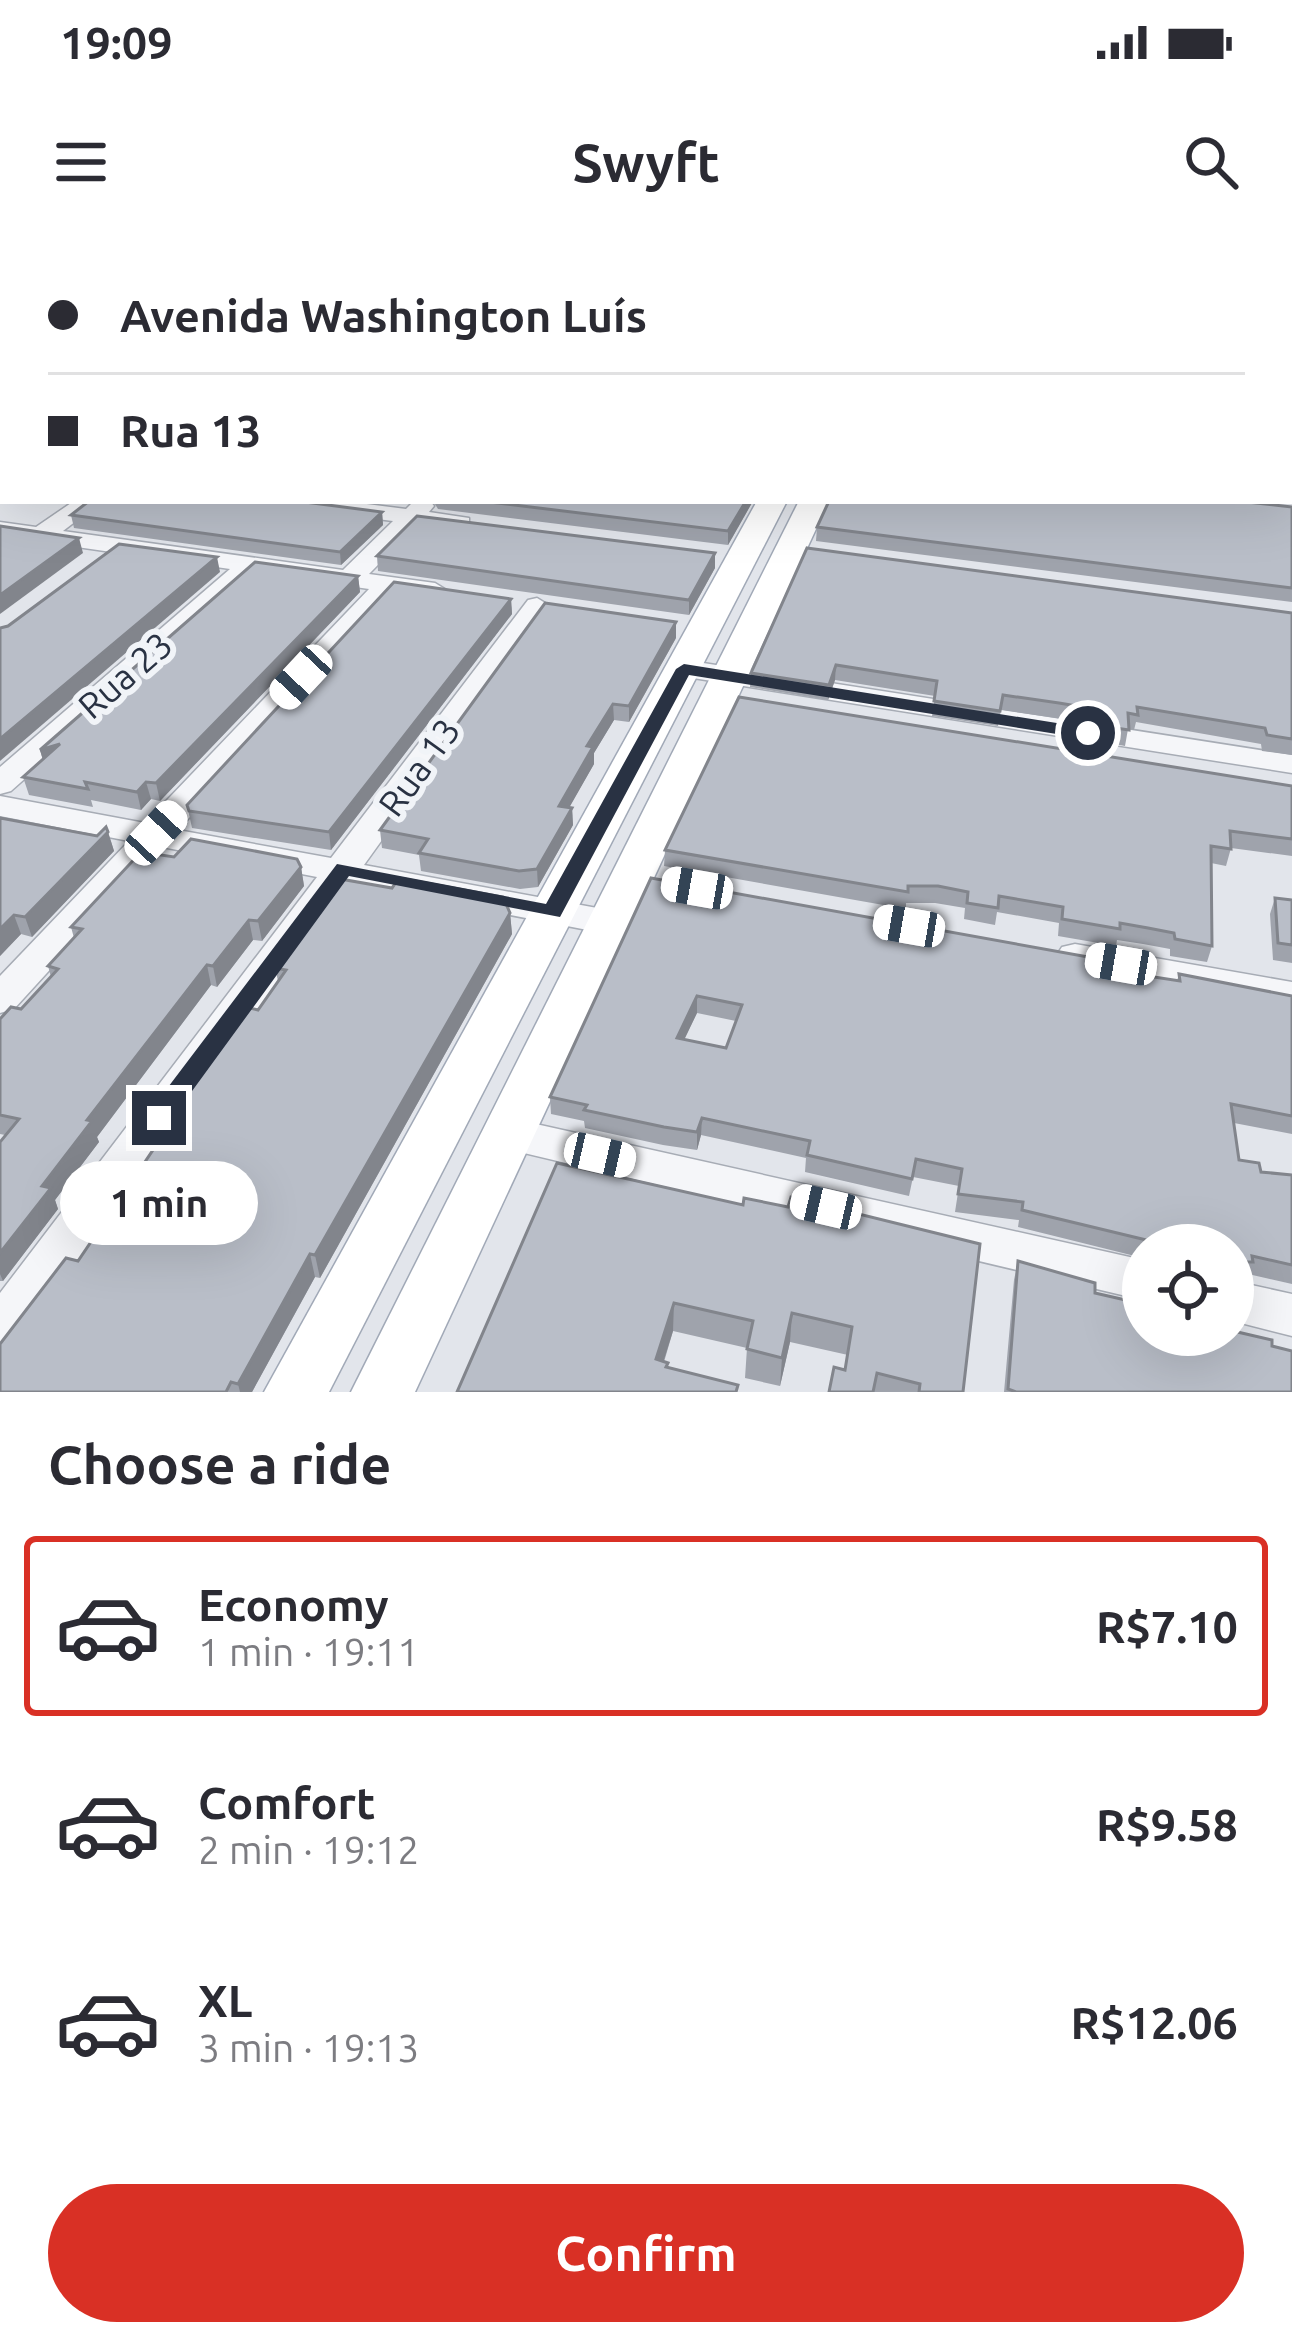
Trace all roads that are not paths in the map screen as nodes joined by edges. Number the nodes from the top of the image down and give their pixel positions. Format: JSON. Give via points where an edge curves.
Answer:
{"nodes":[{"id":1,"x":86,"y":504,"type":"edge"},
{"id":2,"x":338,"y":504,"type":"edge"},
{"id":3,"x":795,"y":504,"type":"edge"},
{"id":4,"x":797,"y":504,"type":"edge"},
{"id":5,"x":420,"y":509,"type":"edge"},
{"id":6,"x":3,"y":517,"type":"edge"},
{"id":7,"x":483,"y":526,"type":"edge"},
{"id":8,"x":40,"y":535,"type":"junction"},
{"id":9,"x":115,"y":546,"type":"junction"},
{"id":10,"x":250,"y":565,"type":"junction"},
{"id":11,"x":76,"y":575,"type":"edge"},
{"id":12,"x":350,"y":578,"type":"junction"},
{"id":13,"x":388,"y":584,"type":"junction"},
{"id":14,"x":452,"y":594,"type":"edge"},
{"id":15,"x":537,"y":606,"type":"edge"},
{"id":16,"x":699,"y":664,"type":"junction"},
{"id":17,"x":1278,"y":773,"type":"edge"},
{"id":18,"x":0,"y":784,"type":"edge"},
{"id":19,"x":0,"y":806,"type":"edge"},
{"id":20,"x":156,"y":833,"type":"junction"},
{"id":21,"x":344,"y":868,"type":"junction"},
{"id":22,"x":629,"y":875,"type":"junction"},
{"id":23,"x":677,"y":884,"type":"edge"},
{"id":24,"x":552,"y":912,"type":"junction"},
{"id":25,"x":608,"y":922,"type":"junction"},
{"id":26,"x":1042,"y":950,"type":"edge"},
{"id":27,"x":1292,"y":995,"type":"edge"},
{"id":28,"x":0,"y":1000,"type":"edge"},
{"id":29,"x":509,"y":1134,"type":"junction"},
{"id":30,"x":1122,"y":1275,"type":"edge"},
{"id":31,"x":1254,"y":1306,"type":"edge"},
{"id":32,"x":1292,"y":1315,"type":"edge"},
{"id":33,"x":0,"y":1331,"type":"edge"},
{"id":34,"x":296,"y":1392,"type":"edge"},
{"id":35,"x":383,"y":1392,"type":"edge"}],
"edges":[{"from":1,"to":8,"type":"street"},
{"from":2,"to":5,"type":"street"},
{"from":3,"to":16,"type":"main road","via":[[730,558]]},
{"from":4,"to":16,"type":"main road","via":[[802,551]]},
{"from":5,"to":7,"type":"street"},
{"from":5,"to":12,"type":"street"},
{"from":6,"to":8,"type":"street"},
{"from":8,"to":9,"type":"street"},
{"from":9,"to":10,"type":"street"},
{"from":9,"to":11,"type":"street"},
{"from":10,"to":12,"type":"street"},
{"from":10,"to":18,"type":"street","name":"Rua 23"},
{"from":12,"to":13,"type":"street"},
{"from":13,"to":14,"type":"street"},
{"from":13,"to":20,"type":"street"},
{"from":15,"to":21,"type":"street","name":"Rua 13"},
{"from":16,"to":17,"type":"street"},
{"from":16,"to":22,"type":"main road"},
{"from":16,"to":24,"type":"main road"},
{"from":19,"to":20,"type":"street"},
{"from":20,"to":21,"type":"street"},
{"from":20,"to":28,"type":"street"},
{"from":21,"to":24,"type":"street"},
{"from":21,"to":33,"type":"street","name":"Rua 13"},
{"from":22,"to":23,"type":"street"},
{"from":22,"to":25,"type":"main road"},
{"from":24,"to":25,"type":"street"},
{"from":24,"to":34,"type":"main road"},
{"from":25,"to":29,"type":"main road"},
{"from":26,"to":27,"type":"street"},
{"from":29,"to":30,"type":"street"},
{"from":29,"to":35,"type":"main road"},
{"from":31,"to":32,"type":"street"}]}
